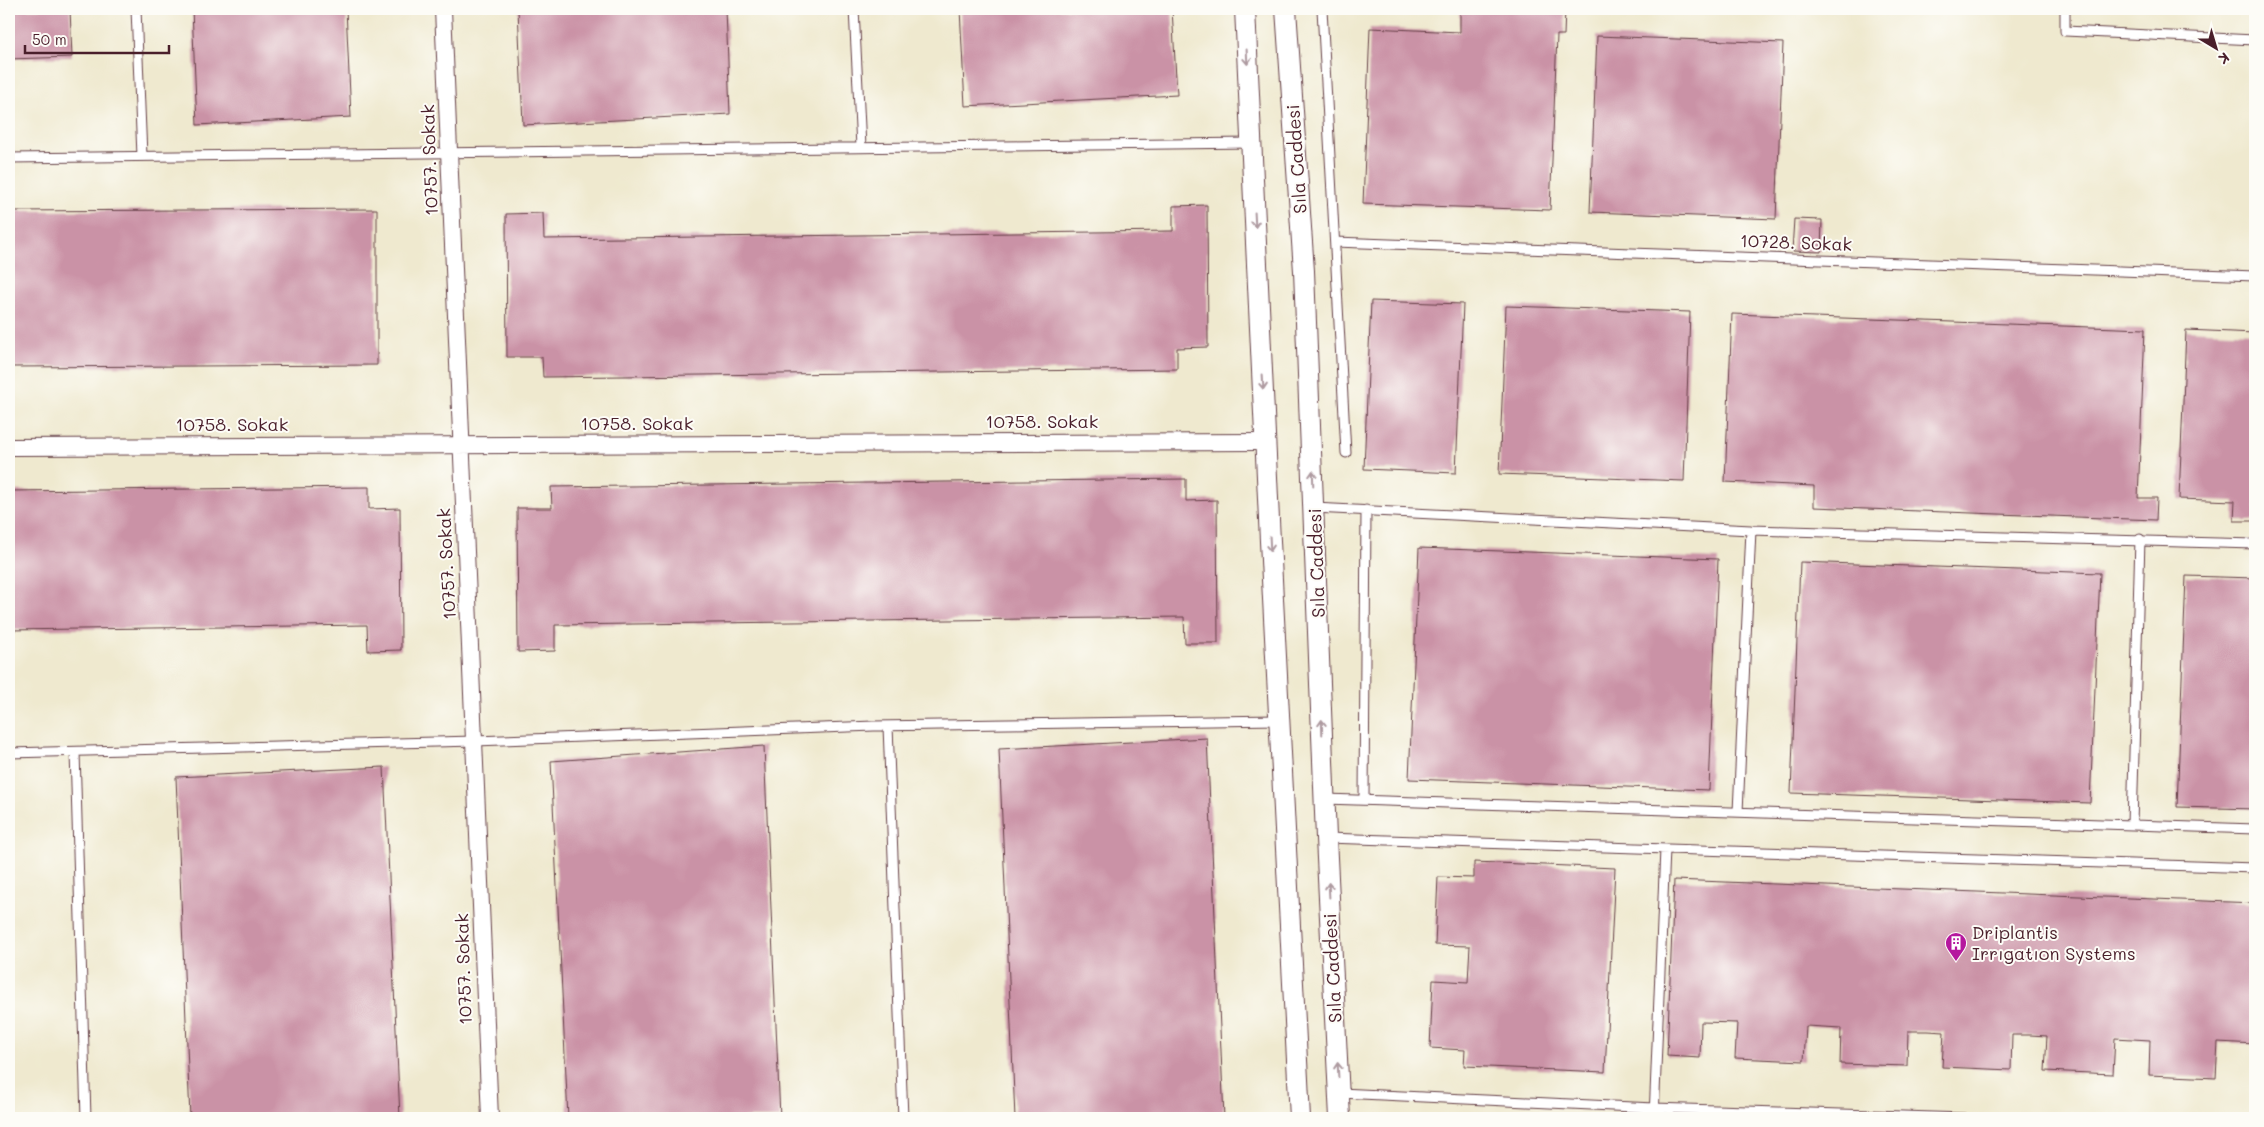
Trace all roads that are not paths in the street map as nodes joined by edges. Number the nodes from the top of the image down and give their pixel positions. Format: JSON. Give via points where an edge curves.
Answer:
{"nodes":[{"id":1,"x":136,"y":9,"type":"edge"},
{"id":2,"x":443,"y":9,"type":"edge"},
{"id":3,"x":854,"y":9,"type":"edge"},
{"id":4,"x":1245,"y":9,"type":"edge"},
{"id":5,"x":1286,"y":9,"type":"edge"},
{"id":6,"x":1322,"y":9,"type":"edge"},
{"id":7,"x":2065,"y":9,"type":"edge"},
{"id":8,"x":2255,"y":40,"type":"edge"},
{"id":9,"x":1251,"y":143,"type":"junction"},
{"id":10,"x":861,"y":148,"type":"junction"},
{"id":11,"x":450,"y":152,"type":"junction"},
{"id":12,"x":142,"y":156,"type":"junction"},
{"id":13,"x":9,"y":158,"type":"edge"},
{"id":14,"x":1334,"y":242,"type":"junction"},
{"id":15,"x":2255,"y":276,"type":"edge"},
{"id":16,"x":1265,"y":442,"type":"junction"},
{"id":17,"x":461,"y":444,"type":"junction"},
{"id":18,"x":9,"y":447,"type":"edge"},
{"id":19,"x":1346,"y":453,"type":"dead end"},
{"id":20,"x":1314,"y":508,"type":"junction"},
{"id":21,"x":1366,"y":510,"type":"junction"},
{"id":22,"x":1750,"y":530,"type":"junction"},
{"id":23,"x":2140,"y":539,"type":"junction"},
{"id":24,"x":2255,"y":544,"type":"edge"},
{"id":25,"x":1279,"y":720,"type":"junction"},
{"id":26,"x":888,"y":726,"type":"junction"},
{"id":27,"x":475,"y":741,"type":"junction"},
{"id":28,"x":74,"y":752,"type":"junction"},
{"id":29,"x":9,"y":753,"type":"edge"},
{"id":30,"x":1325,"y":799,"type":"junction"},
{"id":31,"x":1364,"y":800,"type":"junction"},
{"id":32,"x":1738,"y":812,"type":"junction"},
{"id":33,"x":2132,"y":825,"type":"junction"},
{"id":34,"x":2255,"y":828,"type":"edge"},
{"id":35,"x":1326,"y":838,"type":"junction"},
{"id":36,"x":1665,"y":849,"type":"junction"},
{"id":37,"x":2255,"y":868,"type":"edge"},
{"id":38,"x":1340,"y":1093,"type":"junction"},
{"id":39,"x":1654,"y":1108,"type":"junction"},
{"id":40,"x":86,"y":1118,"type":"edge"},
{"id":41,"x":490,"y":1118,"type":"edge"},
{"id":42,"x":903,"y":1118,"type":"edge"},
{"id":43,"x":1300,"y":1118,"type":"edge"},
{"id":44,"x":1340,"y":1118,"type":"edge"},
{"id":45,"x":1654,"y":1118,"type":"edge"},
{"id":46,"x":1964,"y":1118,"type":"edge"}],
"edges":[{"from":1,"to":12,"type":"lane"},
{"from":2,"to":11,"type":"street","name":"10757. Sokak"},
{"from":3,"to":10,"type":"lane"},
{"from":4,"to":9,"type":"street","one_way":true},
{"from":20,"to":5,"type":"street","name":"Sıla Caddesi","one_way":true,"via":[[1304,271]]},
{"from":6,"to":14,"type":"lane"},
{"from":7,"to":8,"type":"lane","via":[[2065,30]]},
{"from":9,"to":10,"type":"lane"},
{"from":9,"to":16,"type":"street","one_way":true},
{"from":10,"to":11,"type":"lane"},
{"from":11,"to":12,"type":"lane"},
{"from":11,"to":17,"type":"street","name":"10757. Sokak"},
{"from":12,"to":13,"type":"lane"},
{"from":14,"to":15,"type":"lane","name":"10728. Sokak"},
{"from":14,"to":19,"type":"lane"},
{"from":16,"to":17,"type":"street","name":"10758. Sokak"},
{"from":16,"to":25,"type":"street","one_way":true},
{"from":17,"to":18,"type":"street","name":"10758. Sokak"},
{"from":17,"to":27,"type":"street","name":"10757. Sokak"},
{"from":20,"to":21,"type":"lane"},
{"from":30,"to":20,"type":"street","name":"Sıla Caddesi","one_way":true},
{"from":21,"to":22,"type":"lane"},
{"from":21,"to":31,"type":"lane"},
{"from":22,"to":23,"type":"lane"},
{"from":22,"to":32,"type":"lane"},
{"from":23,"to":24,"type":"lane"},
{"from":23,"to":33,"type":"lane"},
{"from":25,"to":26,"type":"lane"},
{"from":25,"to":43,"type":"street"},
{"from":26,"to":27,"type":"lane"},
{"from":26,"to":42,"type":"lane"},
{"from":27,"to":28,"type":"lane"},
{"from":27,"to":41,"type":"street","name":"10757. Sokak"},
{"from":28,"to":29,"type":"lane"},
{"from":28,"to":40,"type":"lane"},
{"from":30,"to":31,"type":"lane"},
{"from":30,"to":35,"type":"street","name":"Sıla Caddesi"},
{"from":31,"to":32,"type":"lane"},
{"from":32,"to":33,"type":"lane"},
{"from":33,"to":34,"type":"lane"},
{"from":35,"to":36,"type":"lane"},
{"from":38,"to":35,"type":"street","name":"Sıla Caddesi","one_way":true},
{"from":36,"to":37,"type":"lane"},
{"from":36,"to":39,"type":"lane"},
{"from":38,"to":39,"type":"lane"},
{"from":38,"to":44,"type":"street","name":"Sıla Caddesi"},
{"from":39,"to":45,"type":"lane"},
{"from":39,"to":46,"type":"lane"}]}
